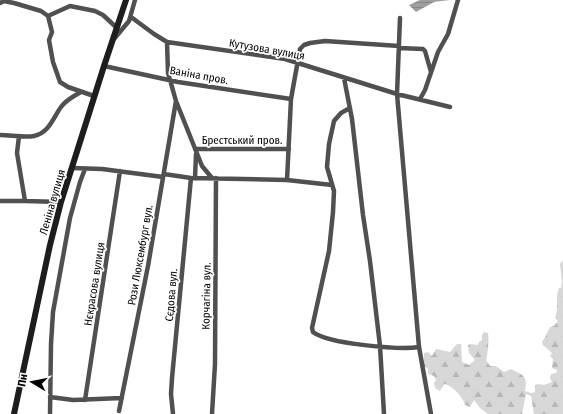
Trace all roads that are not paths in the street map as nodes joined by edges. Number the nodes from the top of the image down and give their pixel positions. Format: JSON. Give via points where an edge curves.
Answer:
{"nodes":[{"id":1,"x":126,"y":0,"type":"edge"},
{"id":2,"x":135,"y":0,"type":"edge"},
{"id":3,"x":458,"y":0,"type":"edge"},
{"id":4,"x":0,"y":3,"type":"edge"},
{"id":5,"x":48,"y":16,"type":"junction"},
{"id":6,"x":131,"y":17,"type":"junction"},
{"id":7,"x":400,"y":18,"type":"dead end"},
{"id":8,"x":117,"y":28,"type":"junction"},
{"id":9,"x":112,"y":42,"type":"junction"},
{"id":10,"x":167,"y":42,"type":"junction"},
{"id":11,"x":399,"y":47,"type":"junction"},
{"id":12,"x":298,"y":62,"type":"junction"},
{"id":13,"x":104,"y":66,"type":"junction"},
{"id":14,"x":431,"y":72,"type":"junction"},
{"id":15,"x":344,"y":78,"type":"junction"},
{"id":16,"x":170,"y":80,"type":"junction"},
{"id":17,"x":81,"y":92,"type":"junction"},
{"id":18,"x":397,"y":94,"type":"junction"},
{"id":19,"x":94,"y":96,"type":"junction"},
{"id":20,"x":291,"y":99,"type":"junction"},
{"id":21,"x":420,"y":99,"type":"junction"},
{"id":22,"x":176,"y":101,"type":"junction"},
{"id":23,"x":450,"y":107,"type":"dead end"},
{"id":24,"x":350,"y":108,"type":"junction"},
{"id":25,"x":0,"y":135,"type":"edge"},
{"id":26,"x":19,"y":136,"type":"junction"},
{"id":27,"x":289,"y":149,"type":"junction"},
{"id":28,"x":195,"y":150,"type":"junction"},
{"id":29,"x":72,"y":168,"type":"junction"},
{"id":30,"x":85,"y":168,"type":"junction"},
{"id":31,"x":120,"y":171,"type":"junction"},
{"id":32,"x":164,"y":176,"type":"junction"},
{"id":33,"x":193,"y":178,"type":"junction"},
{"id":34,"x":214,"y":178,"type":"junction"},
{"id":35,"x":287,"y":180,"type":"junction"},
{"id":36,"x":332,"y":185,"type":"junction"},
{"id":37,"x":0,"y":201,"type":"edge"},
{"id":38,"x":25,"y":201,"type":"junction"},
{"id":39,"x":61,"y":202,"type":"junction"},
{"id":40,"x":380,"y":346,"type":"junction"},
{"id":41,"x":419,"y":347,"type":"junction"},
{"id":42,"x":50,"y":397,"type":"junction"},
{"id":43,"x":122,"y":398,"type":"junction"},
{"id":44,"x":85,"y":400,"type":"junction"},
{"id":45,"x":119,"y":411,"type":"dead end"},
{"id":46,"x":14,"y":414,"type":"edge"},
{"id":47,"x":50,"y":414,"type":"edge"},
{"id":48,"x":173,"y":414,"type":"edge"},
{"id":49,"x":212,"y":414,"type":"edge"},
{"id":50,"x":384,"y":414,"type":"edge"},
{"id":51,"x":431,"y":414,"type":"edge"}],
"edges":[{"from":1,"to":8,"type":"main road","name":"Леніна вулиця"},
{"from":2,"to":6,"type":"street"},
{"from":3,"to":14,"type":"street","via":[[448,34]]},
{"from":4,"to":5,"type":"street","via":[[14,3],[41,11]]},
{"from":5,"to":8,"type":"street","via":[[70,6],[96,11]]},
{"from":5,"to":17,"type":"street","via":[[52,32],[49,40],[58,77],[64,86]]},
{"from":6,"to":9,"type":"street"},
{"from":6,"to":10,"type":"street","name":"Кутузова вулиця"},
{"from":7,"to":11,"type":"street"},
{"from":8,"to":9,"type":"main road","name":"Леніна вулиця"},
{"from":9,"to":13,"type":"main road","name":"Леніна вулиця"},
{"from":10,"to":12,"type":"street","name":"Кутузова вулиця"},
{"from":10,"to":16,"type":"street"},
{"from":11,"to":12,"type":"street","via":[[316,41],[300,49]]},
{"from":11,"to":14,"type":"street","via":[[425,51]]},
{"from":11,"to":18,"type":"street"},
{"from":12,"to":15,"type":"street","name":"Кутузова вулиця"},
{"from":12,"to":20,"type":"street"},
{"from":13,"to":16,"type":"street","name":"Ваніна пров."},
{"from":13,"to":19,"type":"main road","name":"Леніна вулиця"},
{"from":14,"to":21,"type":"street","via":[[426,90]]},
{"from":15,"to":18,"type":"street","name":"Кутузова вулиця"},
{"from":15,"to":24,"type":"street"},
{"from":16,"to":20,"type":"street","name":"Ваніна пров."},
{"from":16,"to":22,"type":"street"},
{"from":17,"to":19,"type":"street"},
{"from":17,"to":26,"type":"street","via":[[61,106],[45,131],[36,135]]},
{"from":18,"to":21,"type":"street","name":"Кутузова вулиця"},
{"from":18,"to":41,"type":"street"},
{"from":19,"to":29,"type":"main road","name":"Леніна вулиця"},
{"from":20,"to":27,"type":"street"},
{"from":21,"to":23,"type":"street","name":"Кутузова вулиця"},
{"from":22,"to":28,"type":"street"},
{"from":22,"to":32,"type":"street","name":"Рози Люксембург вул."},
{"from":24,"to":36,"type":"street","via":[[341,113],[332,126],[327,158]]},
{"from":24,"to":40,"type":"street"},
{"from":25,"to":26,"type":"street"},
{"from":26,"to":38,"type":"street","via":[[17,153]]},
{"from":27,"to":28,"type":"street","name":"Брестський пров."},
{"from":27,"to":35,"type":"street"},
{"from":28,"to":33,"type":"street","name":"Сєдова вул."},
{"from":28,"to":34,"type":"street","via":[[202,166]]},
{"from":29,"to":30,"type":"street"},
{"from":29,"to":39,"type":"main road","name":"Леніна вулиця"},
{"from":30,"to":31,"type":"street"},
{"from":30,"to":42,"type":"street","via":[[70,218],[53,312]]},
{"from":31,"to":32,"type":"street"},
{"from":31,"to":44,"type":"street","name":"Нєкрасова вулиця"},
{"from":32,"to":33,"type":"street"},
{"from":32,"to":43,"type":"street","name":"Рози Люксембург вул."},
{"from":33,"to":34,"type":"street"},
{"from":33,"to":48,"type":"street","name":"Сєдова вул.","via":[[172,378]]},
{"from":34,"to":35,"type":"street"},
{"from":34,"to":49,"type":"street","name":"Корчагіна вул.","via":[[215,364]]},
{"from":35,"to":36,"type":"street"},
{"from":36,"to":40,"type":"street","via":[[333,212],[328,251],[313,332],[341,342]]},
{"from":37,"to":38,"type":"street"},
{"from":38,"to":39,"type":"street"},
{"from":39,"to":46,"type":"main road","name":"Леніна вулиця"},
{"from":40,"to":41,"type":"street"},
{"from":40,"to":50,"type":"street"},
{"from":41,"to":51,"type":"street"},
{"from":42,"to":44,"type":"street"},
{"from":42,"to":47,"type":"street"},
{"from":43,"to":44,"type":"street"},
{"from":43,"to":45,"type":"street","name":"Рози Люксембург вул."}]}
